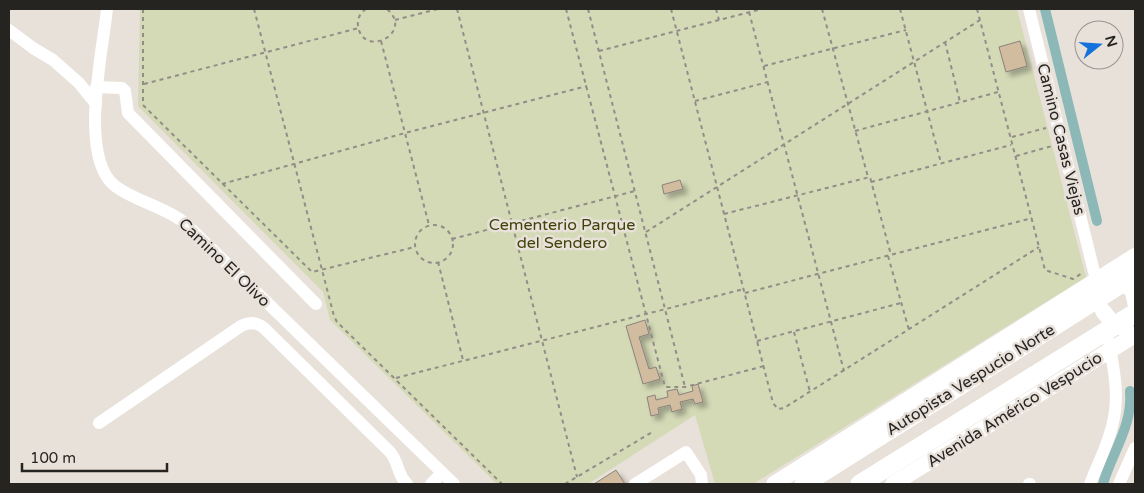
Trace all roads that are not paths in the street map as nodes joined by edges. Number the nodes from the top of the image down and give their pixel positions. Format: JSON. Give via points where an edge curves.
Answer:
{"nodes":[{"id":1,"x":107,"y":9,"type":"edge"},
{"id":2,"x":1029,"y":9,"type":"edge"},
{"id":3,"x":9,"y":30,"type":"edge"},
{"id":4,"x":96,"y":86,"type":"junction"},
{"id":5,"x":96,"y":104,"type":"junction"},
{"id":6,"x":1135,"y":256,"type":"edge"},
{"id":7,"x":1135,"y":274,"type":"edge"},
{"id":8,"x":1100,"y":275,"type":"junction"},
{"id":9,"x":316,"y":304,"type":"dead end"},
{"id":10,"x":1102,"y":311,"type":"junction"},
{"id":11,"x":1135,"y":312,"type":"edge"},
{"id":12,"x":1133,"y":333,"type":"edge"},
{"id":13,"x":1110,"y":346,"type":"junction"},
{"id":14,"x":99,"y":423,"type":"dead end"},
{"id":15,"x":1135,"y":448,"type":"edge"},
{"id":16,"x":442,"y":473,"type":"junction"},
{"id":17,"x":407,"y":484,"type":"edge"},
{"id":18,"x":431,"y":484,"type":"edge"},
{"id":19,"x":454,"y":484,"type":"edge"},
{"id":20,"x":635,"y":484,"type":"edge"},
{"id":21,"x":702,"y":484,"type":"edge"},
{"id":22,"x":774,"y":484,"type":"edge"},
{"id":23,"x":804,"y":484,"type":"edge"},
{"id":24,"x":860,"y":484,"type":"edge"},
{"id":25,"x":893,"y":484,"type":"edge"},
{"id":26,"x":1090,"y":484,"type":"edge"},
{"id":27,"x":1119,"y":484,"type":"edge"}],
"edges":[{"from":1,"to":4,"type":"street","name":"Camino El Olivo"},
{"from":2,"to":8,"type":"street","name":"Camino Casas Viejas"},
{"from":3,"to":5,"type":"street","via":[[53,60],[79,83]]},
{"from":4,"to":5,"type":"street","name":"Camino El Olivo"},
{"from":4,"to":9,"type":"street","via":[[126,91],[128,113]]},
{"from":5,"to":16,"type":"street","name":"Camino El Olivo","via":[[96,146],[109,180],[185,223]]},
{"from":6,"to":8,"type":"main road"},
{"from":7,"to":23,"type":"highway","name":"Autopista Vespucio Norte"},
{"from":8,"to":10,"type":"street","name":"Camino Casas Viejas"},
{"from":8,"to":11,"type":"street","via":[[1123,282],[1132,296]]},
{"from":8,"to":22,"type":"main road"},
{"from":10,"to":12,"type":"main road","via":[[1116,325]]},
{"from":10,"to":13,"type":"street","name":"Camino Casas Viejas"},
{"from":11,"to":24,"type":"highway","name":"Autopista Vespucio Norte"},
{"from":12,"to":13,"type":"main road","name":"Avenida Américo Vespucio"},
{"from":13,"to":25,"type":"main road","name":"Avenida Américo Vespucio"},
{"from":13,"to":26,"type":"street","name":"Camino Casas Viejas","via":[[1115,412]]},
{"from":14,"to":17,"type":"street","via":[[241,326],[257,324],[390,452]]},
{"from":15,"to":27,"type":"street"},
{"from":16,"to":18,"type":"street"},
{"from":16,"to":19,"type":"street","name":"Camino El Olivo"},
{"from":20,"to":21,"type":"street","via":[[686,452],[701,475]]}]}
